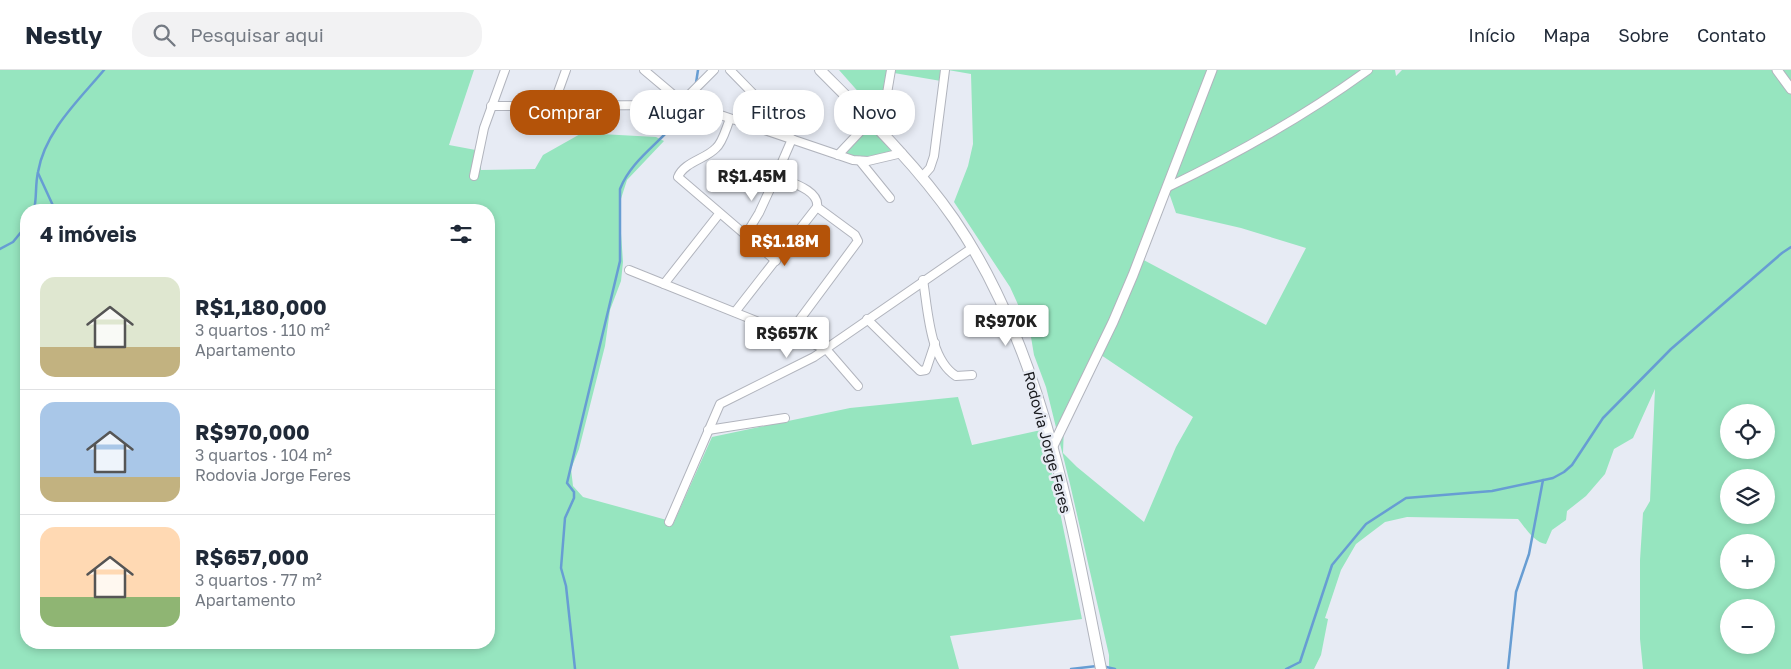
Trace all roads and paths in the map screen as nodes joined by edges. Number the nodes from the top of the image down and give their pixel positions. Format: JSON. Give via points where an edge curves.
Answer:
{"nodes":[{"id":1,"x":504,"y":70,"type":"edge"},
{"id":2,"x":566,"y":70,"type":"edge"},
{"id":3,"x":644,"y":70,"type":"edge"},
{"id":4,"x":714,"y":70,"type":"edge"},
{"id":5,"x":730,"y":70,"type":"edge"},
{"id":6,"x":820,"y":70,"type":"edge"},
{"id":7,"x":891,"y":70,"type":"edge"},
{"id":8,"x":945,"y":70,"type":"edge"},
{"id":9,"x":1212,"y":70,"type":"edge"},
{"id":10,"x":1368,"y":70,"type":"edge"},
{"id":11,"x":1777,"y":70,"type":"edge"},
{"id":12,"x":1791,"y":89,"type":"edge"},
{"id":13,"x":559,"y":90,"type":"edge"},
{"id":14,"x":668,"y":90,"type":"edge"},
{"id":15,"x":694,"y":90,"type":"edge"},
{"id":16,"x":750,"y":90,"type":"edge"},
{"id":17,"x":840,"y":90,"type":"edge"},
{"id":18,"x":888,"y":90,"type":"edge"},
{"id":19,"x":491,"y":106,"type":"junction"},
{"id":20,"x":510,"y":106,"type":"edge"},
{"id":21,"x":723,"y":117,"type":"edge"},
{"id":22,"x":730,"y":119,"type":"junction"},
{"id":23,"x":733,"y":120,"type":"edge"},
{"id":24,"x":780,"y":135,"type":"edge"},
{"id":25,"x":788,"y":135,"type":"edge"},
{"id":26,"x":860,"y":135,"type":"edge"},
{"id":27,"x":885,"y":135,"type":"edge"},
{"id":28,"x":790,"y":138,"type":"junction"},
{"id":29,"x":902,"y":153,"type":"junction"},
{"id":30,"x":838,"y":155,"type":"junction"},
{"id":31,"x":860,"y":161,"type":"junction"},
{"id":32,"x":474,"y":176,"type":"dead end"},
{"id":33,"x":776,"y":176,"type":"junction"},
{"id":34,"x":922,"y":177,"type":"junction"},
{"id":35,"x":1168,"y":187,"type":"junction"},
{"id":36,"x":890,"y":198,"type":"dead end"},
{"id":37,"x":817,"y":207,"type":"junction"},
{"id":38,"x":719,"y":214,"type":"junction"},
{"id":39,"x":744,"y":236,"type":"junction"},
{"id":40,"x":972,"y":248,"type":"junction"},
{"id":41,"x":776,"y":261,"type":"junction"},
{"id":42,"x":629,"y":270,"type":"dead end"},
{"id":43,"x":923,"y":280,"type":"junction"},
{"id":44,"x":664,"y":284,"type":"junction"},
{"id":45,"x":735,"y":312,"type":"junction"},
{"id":46,"x":867,"y":320,"type":"junction"},
{"id":47,"x":789,"y":334,"type":"junction"},
{"id":48,"x":935,"y":343,"type":"junction"},
{"id":49,"x":826,"y":349,"type":"junction"},
{"id":50,"x":972,"y":375,"type":"dead end"},
{"id":51,"x":858,"y":386,"type":"dead end"},
{"id":52,"x":785,"y":418,"type":"dead end"},
{"id":53,"x":708,"y":430,"type":"junction"},
{"id":54,"x":1052,"y":448,"type":"junction"},
{"id":55,"x":670,"y":522,"type":"dead end"},
{"id":56,"x":1101,"y":669,"type":"edge"}],
"edges":[{"from":1,"to":19,"type":"street"},
{"from":2,"to":13,"type":"street"},
{"from":3,"to":14,"type":"street"},
{"from":4,"to":15,"type":"street"},
{"from":5,"to":16,"type":"street"},
{"from":6,"to":17,"type":"main road","name":"Rodovia Jorge Feres"},
{"from":7,"to":18,"type":"street"},
{"from":8,"to":34,"type":"street","via":[[934,156]]},
{"from":9,"to":35,"type":"street"},
{"from":10,"to":35,"type":"street","via":[[1254,142]]},
{"from":11,"to":12,"type":"street"},
{"from":19,"to":20,"type":"street"},
{"from":19,"to":32,"type":"street","via":[[481,136]]},
{"from":21,"to":22,"type":"street"},
{"from":22,"to":23,"type":"street"},
{"from":22,"to":38,"type":"street","via":[[715,150],[703,155],[678,177]]},
{"from":24,"to":28,"type":"street"},
{"from":25,"to":28,"type":"street"},
{"from":26,"to":30,"type":"street"},
{"from":27,"to":29,"type":"main road","name":"Rodovia Jorge Feres"},
{"from":28,"to":30,"type":"street"},
{"from":28,"to":33,"type":"street"},
{"from":29,"to":31,"type":"street"},
{"from":29,"to":34,"type":"main road","name":"Rodovia Jorge Feres"},
{"from":30,"to":31,"type":"street"},
{"from":31,"to":36,"type":"street"},
{"from":33,"to":37,"type":"street","via":[[813,194],[818,200]]},
{"from":33,"to":39,"type":"street"},
{"from":34,"to":40,"type":"main road","name":"Rodovia Jorge Feres","via":[[955,219]]},
{"from":35,"to":54,"type":"street","via":[[1114,322]]},
{"from":37,"to":41,"type":"street"},
{"from":37,"to":47,"type":"street","via":[[855,235],[858,243]]},
{"from":38,"to":39,"type":"street"},
{"from":38,"to":44,"type":"street"},
{"from":39,"to":41,"type":"street"},
{"from":40,"to":43,"type":"street"},
{"from":40,"to":54,"type":"main road","name":"Rodovia Jorge Feres","via":[[999,298],[1022,352],[1039,398]]},
{"from":41,"to":45,"type":"street"},
{"from":42,"to":44,"type":"street"},
{"from":43,"to":46,"type":"street"},
{"from":43,"to":48,"type":"street"},
{"from":44,"to":45,"type":"street"},
{"from":45,"to":47,"type":"street"},
{"from":46,"to":48,"type":"street","via":[[920,371],[926,370]]},
{"from":46,"to":49,"type":"street"},
{"from":47,"to":49,"type":"street"},
{"from":48,"to":50,"type":"street","via":[[942,363],[952,373]]},
{"from":49,"to":51,"type":"street"},
{"from":49,"to":53,"type":"street","via":[[724,401]]},
{"from":52,"to":53,"type":"street"},
{"from":53,"to":55,"type":"street"},
{"from":54,"to":56,"type":"main road","name":"Rodovia Jorge Feres"}]}
